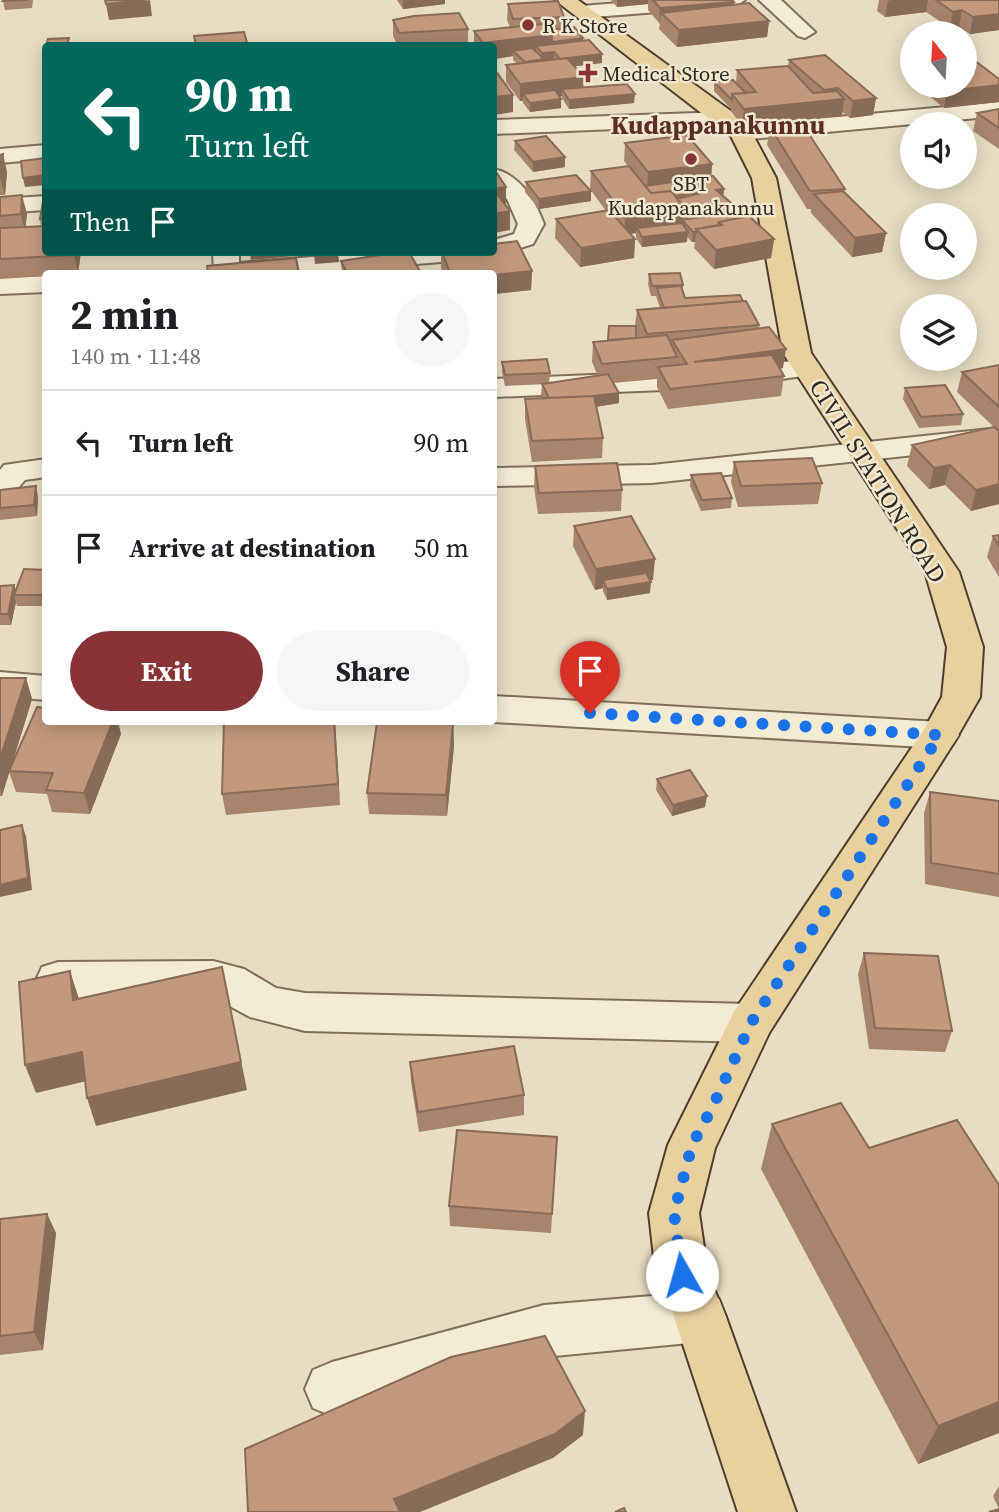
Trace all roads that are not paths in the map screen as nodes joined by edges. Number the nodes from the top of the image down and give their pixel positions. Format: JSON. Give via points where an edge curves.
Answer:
{"nodes":[{"id":1,"x":735,"y":0,"type":"edge"},
{"id":2,"x":769,"y":0,"type":"edge"},
{"id":3,"x":573,"y":6,"type":"edge"},
{"id":4,"x":805,"y":32,"type":"dead end"},
{"id":5,"x":999,"y":109,"type":"edge"},
{"id":6,"x":734,"y":126,"type":"junction"},
{"id":7,"x":497,"y":127,"type":"edge"},
{"id":8,"x":42,"y":152,"type":"edge"},
{"id":9,"x":0,"y":156,"type":"edge"},
{"id":10,"x":497,"y":178,"type":"edge"},
{"id":11,"x":42,"y":203,"type":"edge"},
{"id":12,"x":0,"y":206,"type":"edge"},
{"id":13,"x":497,"y":247,"type":"edge"},
{"id":14,"x":417,"y":256,"type":"edge"},
{"id":15,"x":250,"y":270,"type":"edge"},
{"id":16,"x":42,"y":284,"type":"edge"},
{"id":17,"x":0,"y":286,"type":"edge"},
{"id":18,"x":807,"y":368,"type":"junction"},
{"id":19,"x":497,"y":388,"type":"edge"},
{"id":20,"x":999,"y":437,"type":"edge"},
{"id":21,"x":862,"y":454,"type":"junction"},
{"id":22,"x":42,"y":469,"type":"edge"},
{"id":23,"x":497,"y":477,"type":"edge"},
{"id":24,"x":0,"y":489,"type":"edge"},
{"id":25,"x":0,"y":684,"type":"edge"},
{"id":26,"x":42,"y":688,"type":"edge"},
{"id":27,"x":497,"y":709,"type":"edge"},
{"id":28,"x":940,"y":735,"type":"junction"},
{"id":29,"x":58,"y":980,"type":"edge"},
{"id":30,"x":751,"y":1023,"type":"junction"},
{"id":31,"x":700,"y":1317,"type":"junction"},
{"id":32,"x":332,"y":1390,"type":"dead end"},
{"id":33,"x":767,"y":1512,"type":"edge"}],
"edges":[{"from":1,"to":3,"type":"street"},
{"from":2,"to":4,"type":"street"},
{"from":3,"to":6,"type":"main road","name":"CIVIL STATION ROAD"},
{"from":5,"to":6,"type":"street"},
{"from":6,"to":7,"type":"street"},
{"from":6,"to":18,"type":"main road","name":"CIVIL STATION ROAD","via":[[764,178],[797,353]]},
{"from":8,"to":9,"type":"street"},
{"from":10,"to":13,"type":"street","via":[[510,185],[531,224],[524,239]]},
{"from":11,"to":12,"type":"street"},
{"from":14,"to":15,"type":"street"},
{"from":16,"to":17,"type":"street"},
{"from":18,"to":19,"type":"street","via":[[681,384]]},
{"from":18,"to":21,"type":"main road","name":"CIVIL STATION ROAD"},
{"from":20,"to":21,"type":"street"},
{"from":21,"to":23,"type":"street","via":[[652,474]]},
{"from":21,"to":28,"type":"main road","name":"CIVIL STATION ROAD","via":[[942,572],[965,647],[961,697]]},
{"from":22,"to":24,"type":"street","via":[[15,472]]},
{"from":25,"to":26,"type":"street"},
{"from":27,"to":28,"type":"street"},
{"from":28,"to":30,"type":"main road","name":"CIVIL STATION ROAD"},
{"from":29,"to":30,"type":"street","via":[[213,979],[228,982],[265,1004],[305,1012]]},
{"from":30,"to":31,"type":"main road","name":"CIVIL STATION ROAD","via":[[692,1145],[674,1213],[682,1275]]},
{"from":31,"to":32,"type":"street","via":[[544,1331]]},
{"from":31,"to":33,"type":"main road","name":"CIVIL STATION ROAD"}]}
